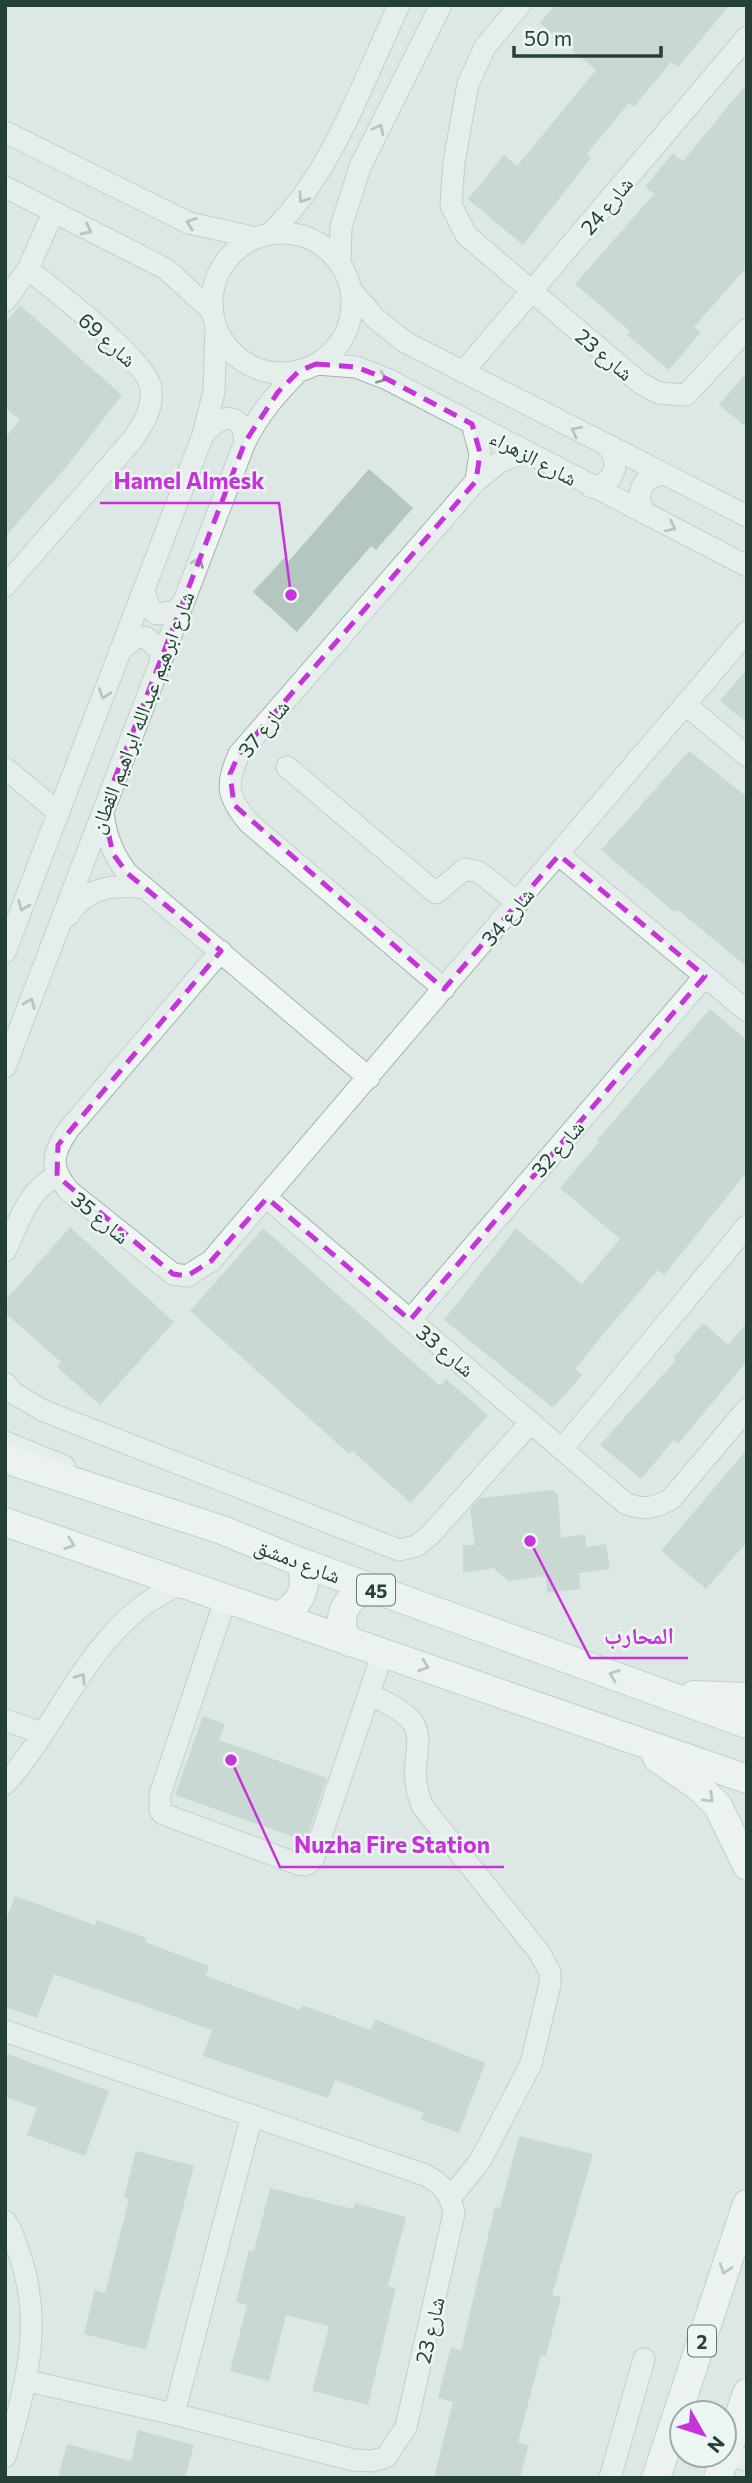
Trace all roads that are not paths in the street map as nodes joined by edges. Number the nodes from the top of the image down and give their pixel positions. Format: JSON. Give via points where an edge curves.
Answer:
{"nodes":[{"id":1,"x":399,"y":5,"type":"edge"},
{"id":2,"x":441,"y":5,"type":"edge"},
{"id":3,"x":520,"y":5,"type":"edge"},
{"id":4,"x":747,"y":37,"type":"edge"},
{"id":5,"x":5,"y":132,"type":"edge"},
{"id":6,"x":328,"y":155,"type":"junction"},
{"id":7,"x":360,"y":167,"type":"junction"},
{"id":8,"x":5,"y":187,"type":"edge"},
{"id":9,"x":53,"y":213,"type":"junction"},
{"id":10,"x":263,"y":236,"type":"junction"},
{"id":11,"x":340,"y":263,"type":"junction"},
{"id":12,"x":28,"y":269,"type":"junction"},
{"id":13,"x":351,"y":290,"type":"junction"},
{"id":14,"x":533,"y":292,"type":"junction"},
{"id":15,"x":5,"y":301,"type":"edge"},
{"id":16,"x":213,"y":318,"type":"junction"},
{"id":17,"x":747,"y":329,"type":"edge"},
{"id":18,"x":308,"y":368,"type":"junction"},
{"id":19,"x":463,"y":372,"type":"junction"},
{"id":20,"x":472,"y":424,"type":"junction"},
{"id":21,"x":203,"y":435,"type":"junction"},
{"id":22,"x":245,"y":442,"type":"junction"},
{"id":23,"x":608,"y":447,"type":"junction"},
{"id":24,"x":524,"y":452,"type":"junction"},
{"id":25,"x":663,"y":474,"type":"junction"},
{"id":26,"x":476,"y":481,"type":"junction"},
{"id":27,"x":591,"y":487,"type":"junction"},
{"id":28,"x":645,"y":513,"type":"junction"},
{"id":29,"x":747,"y":516,"type":"edge"},
{"id":30,"x":747,"y":566,"type":"edge"},
{"id":31,"x":5,"y":586,"type":"edge"},
{"id":32,"x":144,"y":590,"type":"junction"},
{"id":33,"x":182,"y":604,"type":"junction"},
{"id":34,"x":747,"y":632,"type":"edge"},
{"id":35,"x":120,"y":650,"type":"junction"},
{"id":36,"x":162,"y":659,"type":"junction"},
{"id":37,"x":686,"y":705,"type":"junction"},
{"id":38,"x":747,"y":756,"type":"edge"},
{"id":39,"x":287,"y":767,"type":"dead end"},
{"id":40,"x":5,"y":768,"type":"edge"},
{"id":41,"x":103,"y":809,"type":"junction"},
{"id":42,"x":59,"y":813,"type":"junction"},
{"id":43,"x":559,"y":855,"type":"junction"},
{"id":44,"x":145,"y":888,"type":"junction"},
{"id":45,"x":518,"y":903,"type":"junction"},
{"id":46,"x":61,"y":928,"type":"junction"},
{"id":47,"x":221,"y":951,"type":"junction"},
{"id":48,"x":5,"y":952,"type":"edge"},
{"id":49,"x":705,"y":976,"type":"junction"},
{"id":50,"x":444,"y":989,"type":"junction"},
{"id":51,"x":747,"y":1011,"type":"edge"},
{"id":52,"x":5,"y":1067,"type":"edge"},
{"id":53,"x":369,"y":1078,"type":"junction"},
{"id":54,"x":57,"y":1176,"type":"junction"},
{"id":55,"x":267,"y":1198,"type":"junction"},
{"id":56,"x":747,"y":1226,"type":"edge"},
{"id":57,"x":5,"y":1251,"type":"edge"},
{"id":58,"x":410,"y":1320,"type":"junction"},
{"id":59,"x":5,"y":1383,"type":"edge"},
{"id":60,"x":747,"y":1409,"type":"edge"},
{"id":61,"x":531,"y":1422,"type":"junction"},
{"id":62,"x":5,"y":1442,"type":"edge"},
{"id":63,"x":562,"y":1449,"type":"junction"},
{"id":64,"x":5,"y":1459,"type":"edge"},
{"id":65,"x":5,"y":1521,"type":"edge"},
{"id":66,"x":222,"y":1530,"type":"junction"},
{"id":67,"x":300,"y":1562,"type":"junction"},
{"id":68,"x":183,"y":1584,"type":"junction"},
{"id":69,"x":371,"y":1588,"type":"junction"},
{"id":70,"x":226,"y":1598,"type":"junction"},
{"id":71,"x":277,"y":1616,"type":"junction"},
{"id":72,"x":349,"y":1642,"type":"junction"},
{"id":73,"x":383,"y":1652,"type":"junction"},
{"id":74,"x":654,"y":1690,"type":"junction"},
{"id":75,"x":370,"y":1695,"type":"junction"},
{"id":76,"x":747,"y":1697,"type":"edge"},
{"id":77,"x":5,"y":1720,"type":"edge"},
{"id":78,"x":747,"y":1724,"type":"edge"},
{"id":79,"x":41,"y":1733,"type":"junction"},
{"id":80,"x":635,"y":1742,"type":"junction"},
{"id":81,"x":747,"y":1779,"type":"edge"},
{"id":82,"x":5,"y":1784,"type":"edge"},
{"id":83,"x":747,"y":1866,"type":"edge"},
{"id":84,"x":5,"y":2031,"type":"edge"},
{"id":85,"x":252,"y":2115,"type":"junction"},
{"id":86,"x":451,"y":2197,"type":"junction"},
{"id":87,"x":747,"y":2204,"type":"edge"},
{"id":88,"x":5,"y":2221,"type":"edge"},
{"id":89,"x":644,"y":2359,"type":"dead end"},
{"id":90,"x":28,"y":2381,"type":"junction"},
{"id":91,"x":747,"y":2393,"type":"edge"},
{"id":92,"x":174,"y":2414,"type":"junction"},
{"id":93,"x":738,"y":2431,"type":"edge"},
{"id":94,"x":5,"y":2457,"type":"edge"},
{"id":95,"x":610,"y":2478,"type":"edge"},
{"id":96,"x":656,"y":2478,"type":"edge"}],
"edges":[{"from":1,"to":6,"type":"street"},
{"from":7,"to":2,"type":"street","one_way":true},
{"from":3,"to":14,"type":"street","name":"شارع 23","via":[[485,47],[468,84],[451,205],[466,235]]},
{"from":4,"to":14,"type":"street","name":"شارع 24"},
{"from":10,"to":5,"type":"street","one_way":true,"via":[[189,223]]},
{"from":6,"to":7,"type":"street","via":[[329,164],[343,175]]},
{"from":6,"to":10,"type":"street","one_way":true,"via":[[293,212]]},
{"from":7,"to":11,"type":"street","via":[[341,227]]},
{"from":8,"to":9,"type":"street"},
{"from":9,"to":12,"type":"street"},
{"from":9,"to":16,"type":"street","one_way":true,"via":[[166,269]]},
{"from":10,"to":11,"type":"street","via":[[304,236]]},
{"from":10,"to":16,"type":"street","via":[[243,245],[220,270]]},
{"from":11,"to":13,"type":"street"},
{"from":12,"to":15,"type":"street"},
{"from":12,"to":31,"type":"street","name":"شارع 69","via":[[136,361],[151,387],[150,412],[133,439]]},
{"from":13,"to":18,"type":"street","via":[[349,323],[342,339],[331,354]]},
{"from":13,"to":19,"type":"street","name":"شارع الزهراء","via":[[375,318],[405,342]]},
{"from":14,"to":17,"type":"street","name":"شارع 23","via":[[640,383],[659,393],[686,395]]},
{"from":14,"to":19,"type":"street","name":"شارع 24"},
{"from":16,"to":18,"type":"street","via":[[227,347],[242,361],[281,373]]},
{"from":16,"to":21,"type":"street","name":"شارع ابرهيم عبدالله ابراهيم القطان","via":[[214,392]]},
{"from":18,"to":20,"type":"street","name":"شارع الزهراء","one_way":true,"via":[[356,367]]},
{"from":18,"to":22,"type":"street","name":"شارع ابرهيم عبدالله ابراهيم القطان","via":[[278,392]]},
{"from":23,"to":19,"type":"street","name":"شارع الزهراء","one_way":true},
{"from":20,"to":24,"type":"street","name":"شارع الزهراء"},
{"from":20,"to":26,"type":"street","via":[[480,453]]},
{"from":21,"to":22,"type":"street","via":[[218,419],[229,418],[244,431]]},
{"from":21,"to":32,"type":"street","name":"شارع ابرهيم عبدالله ابراهيم القطان"},
{"from":33,"to":22,"type":"street","name":"شارع ابرهيم عبدالله ابراهيم القطان","one_way":true},
{"from":23,"to":25,"type":"street","name":"شارع الزهراء"},
{"from":23,"to":27,"type":"street","via":[[616,463],[614,473],[601,486]]},
{"from":24,"to":26,"type":"street","name":"شارع 37","via":[[498,463]]},
{"from":24,"to":27,"type":"street","name":"شارع الزهراء"},
{"from":25,"to":28,"type":"street","via":[[654,475],[641,488]]},
{"from":25,"to":29,"type":"street","name":"شارع الزهراء"},
{"from":26,"to":50,"type":"street","name":"شارع 37","via":[[239,754],[230,774],[234,805],[248,823]]},
{"from":27,"to":28,"type":"street","name":"شارع الزهراء"},
{"from":28,"to":30,"type":"street","name":"شارع الزهراء","one_way":true},
{"from":32,"to":33,"type":"street","via":[[144,599],[157,614],[176,611]]},
{"from":32,"to":35,"type":"street","name":"شارع ابرهيم عبدالله ابراهيم القطان"},
{"from":33,"to":36,"type":"street","name":"شارع ابرهيم عبدالله ابراهيم القطان"},
{"from":34,"to":37,"type":"street","name":"شارع 34"},
{"from":35,"to":36,"type":"street","via":[[145,637],[159,649]]},
{"from":35,"to":42,"type":"street","name":"شارع ابرهيم عبدالله ابراهيم القطان","one_way":true},
{"from":36,"to":41,"type":"street","name":"شارع ابرهيم عبدالله ابراهيم القطان"},
{"from":37,"to":38,"type":"street"},
{"from":37,"to":43,"type":"street","name":"شارع 34"},
{"from":39,"to":45,"type":"street","via":[[436,893],[465,869],[479,872]]},
{"from":40,"to":42,"type":"street"},
{"from":41,"to":44,"type":"street","via":[[113,854]]},
{"from":41,"to":46,"type":"street","name":"شارع ابرهيم عبدالله ابراهيم القطان"},
{"from":42,"to":48,"type":"street","name":"شارع ابرهيم عبدالله ابراهيم القطان","one_way":true},
{"from":43,"to":45,"type":"street","name":"شارع 34"},
{"from":43,"to":49,"type":"street"},
{"from":44,"to":46,"type":"street","via":[[119,884],[94,891],[74,906]]},
{"from":44,"to":47,"type":"street"},
{"from":45,"to":50,"type":"street","name":"شارع 34"},
{"from":52,"to":46,"type":"street","name":"شارع ابرهيم عبدالله ابراهيم القطان","one_way":true},
{"from":47,"to":53,"type":"street"},
{"from":47,"to":54,"type":"street","name":"شارع 35","via":[[69,1129],[58,1145]]},
{"from":49,"to":51,"type":"street"},
{"from":49,"to":58,"type":"street","name":"شارع 32"},
{"from":50,"to":53,"type":"street","name":"شارع 34"},
{"from":53,"to":55,"type":"street","name":"شارع 34"},
{"from":54,"to":55,"type":"street","name":"شارع 35","via":[[173,1275],[187,1276],[211,1261]]},
{"from":54,"to":57,"type":"street","via":[[42,1183],[32,1195]]},
{"from":55,"to":58,"type":"street","name":"شارع 33"},
{"from":56,"to":63,"type":"street"},
{"from":58,"to":61,"type":"street","name":"شارع 33"},
{"from":59,"to":61,"type":"street","via":[[44,1411],[399,1550],[416,1546],[430,1535]]},
{"from":60,"to":63,"type":"street","name":"شارع 33","via":[[671,1499],[646,1509],[625,1503]]},
{"from":61,"to":63,"type":"street","name":"شارع 33"},
{"from":62,"to":66,"type":"street"},
{"from":64,"to":66,"type":"main road","name":"شارع دمشق","number":"45"},
{"from":65,"to":68,"type":"main road","one_way":true},
{"from":66,"to":67,"type":"main road","name":"شارع دمشق","number":"45"},
{"from":67,"to":69,"type":"main road","name":"شارع دمشق","number":"45"},
{"from":67,"to":71,"type":"main road","via":[[305,1584],[302,1595],[296,1605]]},
{"from":68,"to":70,"type":"main road"},
{"from":79,"to":68,"type":"street","one_way":true,"via":[[96,1655],[141,1605],[159,1592]]},
{"from":69,"to":72,"type":"main road","via":[[354,1595],[344,1608],[341,1625]]},
{"from":74,"to":69,"type":"main road","name":"شارع دمشق","number":"45","one_way":true},
{"from":70,"to":71,"type":"main road"},
{"from":70,"to":75,"type":"street","via":[[160,1794],[163,1814],[298,1864],[310,1863]]},
{"from":71,"to":72,"type":"main road"},
{"from":72,"to":73,"type":"main road"},
{"from":73,"to":75,"type":"street"},
{"from":73,"to":80,"type":"main road","one_way":true},
{"from":74,"to":76,"type":"main road"},
{"from":74,"to":78,"type":"main road","name":"شارع دمشق","number":"45"},
{"from":75,"to":86,"type":"street","via":[[399,1707],[416,1725],[416,1785],[423,1807],[550,1972],[547,2005],[525,2080],[480,2161]]},
{"from":77,"to":79,"type":"street"},
{"from":79,"to":82,"type":"street"},
{"from":80,"to":81,"type":"main road"},
{"from":80,"to":83,"type":"main road","one_way":true,"via":[[712,1800]]},
{"from":84,"to":85,"type":"street"},
{"from":85,"to":86,"type":"street","via":[[425,2175]]},
{"from":85,"to":92,"type":"street"},
{"from":86,"to":92,"type":"street","name":"شارع 23","via":[[452,2234],[406,2427],[386,2457],[352,2460]]},
{"from":87,"to":96,"type":"main road","number":"2","one_way":true},
{"from":88,"to":90,"type":"street","via":[[30,2280]]},
{"from":89,"to":95,"type":"street"},
{"from":90,"to":92,"type":"street","name":"شارع 23"},
{"from":90,"to":94,"type":"street"},
{"from":91,"to":93,"type":"main road"}]}
